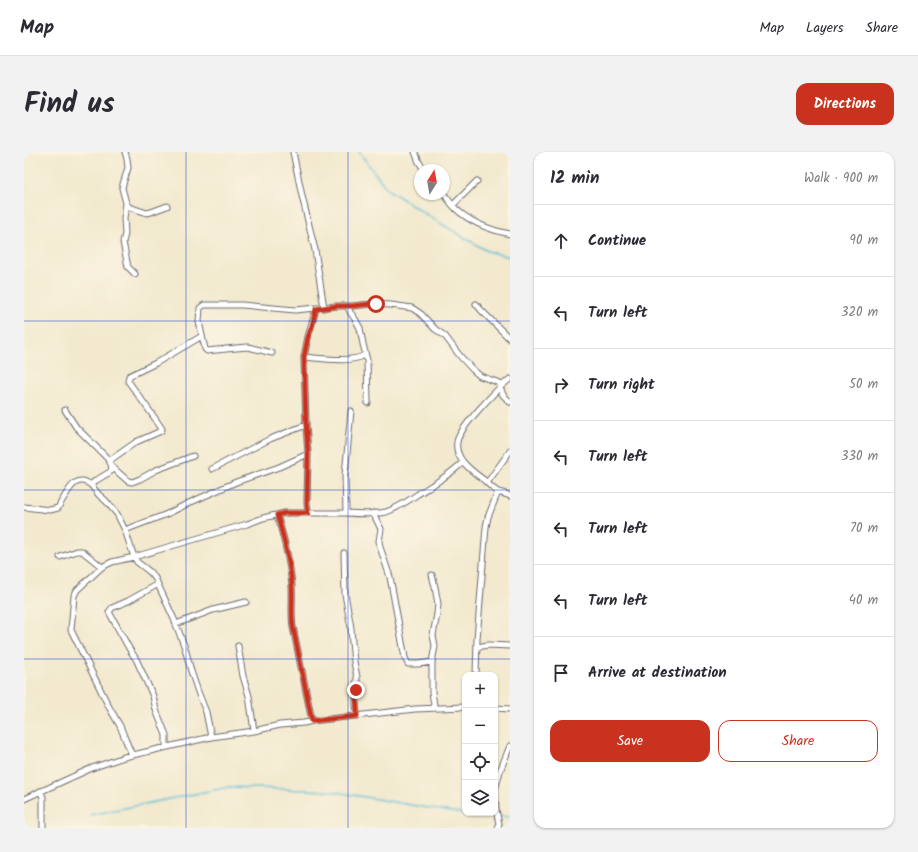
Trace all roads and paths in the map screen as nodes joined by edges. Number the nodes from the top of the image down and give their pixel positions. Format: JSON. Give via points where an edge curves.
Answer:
{"nodes":[{"id":1,"x":125,"y":152,"type":"edge"},
{"id":2,"x":293,"y":152,"type":"edge"},
{"id":3,"x":415,"y":152,"type":"edge"},
{"id":4,"x":420,"y":164,"type":"edge"},
{"id":5,"x":477,"y":181,"type":"dead end"},
{"id":6,"x":449,"y":200,"type":"edge"},
{"id":7,"x":126,"y":203,"type":"junction"},
{"id":8,"x":453,"y":205,"type":"junction"},
{"id":9,"x":167,"y":206,"type":"dead end"},
{"id":10,"x":510,"y":234,"type":"edge"},
{"id":11,"x":135,"y":274,"type":"dead end"},
{"id":12,"x":476,"y":304,"type":"dead end"},
{"id":13,"x":348,"y":307,"type":"junction"},
{"id":14,"x":324,"y":308,"type":"junction"},
{"id":15,"x":316,"y":309,"type":"junction"},
{"id":16,"x":202,"y":336,"type":"junction"},
{"id":17,"x":510,"y":338,"type":"edge"},
{"id":18,"x":272,"y":353,"type":"dead end"},
{"id":19,"x":365,"y":354,"type":"junction"},
{"id":20,"x":304,"y":357,"type":"junction"},
{"id":21,"x":510,"y":379,"type":"edge"},
{"id":22,"x":501,"y":386,"type":"junction"},
{"id":23,"x":510,"y":402,"type":"edge"},
{"id":24,"x":368,"y":403,"type":"dead end"},
{"id":25,"x":65,"y":410,"type":"dead end"},
{"id":26,"x":351,"y":410,"type":"dead end"},
{"id":27,"x":306,"y":425,"type":"junction"},
{"id":28,"x":510,"y":451,"type":"edge"},
{"id":29,"x":308,"y":454,"type":"junction"},
{"id":30,"x":193,"y":456,"type":"dead end"},
{"id":31,"x":109,"y":461,"type":"junction"},
{"id":32,"x":463,"y":462,"type":"junction"},
{"id":33,"x":112,"y":467,"type":"junction"},
{"id":34,"x":212,"y":469,"type":"dead end"},
{"id":35,"x":487,"y":483,"type":"junction"},
{"id":36,"x":91,"y":485,"type":"junction"},
{"id":37,"x":498,"y":492,"type":"junction"},
{"id":38,"x":510,"y":496,"type":"edge"},
{"id":39,"x":24,"y":507,"type":"edge"},
{"id":40,"x":308,"y":513,"type":"junction"},
{"id":41,"x":346,"y":513,"type":"junction"},
{"id":42,"x":373,"y":513,"type":"junction"},
{"id":43,"x":277,"y":515,"type":"junction"},
{"id":44,"x":125,"y":530,"type":"junction"},
{"id":45,"x":344,"y":552,"type":"dead end"},
{"id":46,"x":60,"y":557,"type":"dead end"},
{"id":47,"x":134,"y":557,"type":"junction"},
{"id":48,"x":102,"y":567,"type":"junction"},
{"id":49,"x":432,"y":576,"type":"dead end"},
{"id":50,"x":158,"y":585,"type":"junction"},
{"id":51,"x":246,"y":602,"type":"dead end"},
{"id":52,"x":176,"y":624,"type":"junction"},
{"id":53,"x":238,"y":646,"type":"dead end"},
{"id":54,"x":510,"y":646,"type":"edge"},
{"id":55,"x":477,"y":647,"type":"junction"},
{"id":56,"x":432,"y":662,"type":"junction"},
{"id":57,"x":476,"y":672,"type":"edge"},
{"id":58,"x":462,"y":706,"type":"edge"},
{"id":59,"x":432,"y":708,"type":"junction"},
{"id":60,"x":498,"y":708,"type":"edge"},
{"id":61,"x":510,"y":708,"type":"edge"},
{"id":62,"x":357,"y":716,"type":"junction"},
{"id":63,"x":312,"y":721,"type":"junction"},
{"id":64,"x":254,"y":731,"type":"junction"},
{"id":65,"x":211,"y":737,"type":"junction"},
{"id":66,"x":510,"y":746,"type":"edge"},
{"id":67,"x":166,"y":747,"type":"junction"},
{"id":68,"x":132,"y":755,"type":"junction"},
{"id":69,"x":40,"y":791,"type":"junction"},
{"id":70,"x":24,"y":799,"type":"edge"},
{"id":71,"x":43,"y":828,"type":"edge"},
{"id":72,"x":498,"y":828,"type":"edge"}],
"edges":[{"from":1,"to":7,"type":"street","via":[[128,166],[122,188]]},
{"from":2,"to":14,"type":"street","via":[[315,250]]},
{"from":3,"to":4,"type":"street"},
{"from":5,"to":8,"type":"street"},
{"from":6,"to":8,"type":"street"},
{"from":7,"to":9,"type":"street","via":[[129,207],[146,212]]},
{"from":7,"to":11,"type":"street","via":[[123,242],[128,267]]},
{"from":8,"to":10,"type":"street","via":[[477,224]]},
{"from":12,"to":17,"type":"street"},
{"from":13,"to":14,"type":"street"},
{"from":13,"to":19,"type":"street","via":[[360,328]]},
{"from":13,"to":22,"type":"street","via":[[376,304],[403,306],[416,310],[445,336],[472,369]]},
{"from":14,"to":15,"type":"street"},
{"from":15,"to":16,"type":"street","via":[[295,310],[247,305],[204,306],[200,308],[199,322]]},
{"from":15,"to":20,"type":"street"},
{"from":16,"to":18,"type":"street","via":[[204,349],[207,351],[248,347]]},
{"from":16,"to":31,"type":"street","via":[[129,376],[128,381],[162,429],[136,442]]},
{"from":19,"to":20,"type":"street","via":[[358,358],[333,360]]},
{"from":19,"to":24,"type":"street","via":[[368,365]]},
{"from":20,"to":27,"type":"street"},
{"from":21,"to":22,"type":"street"},
{"from":22,"to":23,"type":"street","via":[[503,395]]},
{"from":22,"to":32,"type":"street","via":[[458,438],[457,450]]},
{"from":25,"to":31,"type":"street","via":[[76,426]]},
{"from":26,"to":41,"type":"street","via":[[345,475]]},
{"from":27,"to":29,"type":"street"},
{"from":27,"to":34,"type":"street","via":[[270,439]]},
{"from":28,"to":35,"type":"street"},
{"from":29,"to":40,"type":"street"},
{"from":29,"to":44,"type":"street"},
{"from":30,"to":33,"type":"street","via":[[132,482]]},
{"from":31,"to":33,"type":"street"},
{"from":32,"to":35,"type":"street"},
{"from":32,"to":42,"type":"street","via":[[436,484],[400,506]]},
{"from":33,"to":36,"type":"street","via":[[110,472]]},
{"from":35,"to":37,"type":"street"},
{"from":36,"to":39,"type":"street","via":[[81,480],[74,483],[58,508],[50,510]]},
{"from":36,"to":44,"type":"street","via":[[118,514]]},
{"from":37,"to":38,"type":"street"},
{"from":37,"to":55,"type":"street","via":[[486,527]]},
{"from":40,"to":41,"type":"street"},
{"from":40,"to":43,"type":"street"},
{"from":41,"to":42,"type":"street"},
{"from":42,"to":56,"type":"street","via":[[381,529],[380,547],[390,577],[405,658],[408,664]]},
{"from":43,"to":47,"type":"street"},
{"from":43,"to":63,"type":"street","via":[[287,552],[292,585],[293,627]]},
{"from":44,"to":47,"type":"street"},
{"from":45,"to":62,"type":"street","via":[[345,594],[351,621],[357,677]]},
{"from":46,"to":48,"type":"street","via":[[82,551]]},
{"from":47,"to":48,"type":"street"},
{"from":47,"to":50,"type":"street","via":[[150,572]]},
{"from":48,"to":68,"type":"street","via":[[77,590],[74,596],[71,630]]},
{"from":49,"to":56,"type":"street","via":[[438,604]]},
{"from":50,"to":52,"type":"street"},
{"from":50,"to":67,"type":"street","via":[[112,608],[109,612],[136,659],[153,696],[166,735]]},
{"from":51,"to":52,"type":"street","via":[[213,610]]},
{"from":52,"to":65,"type":"street","via":[[206,712]]},
{"from":53,"to":64,"type":"street"},
{"from":54,"to":55,"type":"street"},
{"from":55,"to":57,"type":"street"},
{"from":56,"to":59,"type":"street"},
{"from":58,"to":59,"type":"street"},
{"from":59,"to":62,"type":"street"},
{"from":60,"to":61,"type":"street"},
{"from":62,"to":63,"type":"street"},
{"from":63,"to":64,"type":"street"},
{"from":64,"to":65,"type":"street"},
{"from":65,"to":67,"type":"street"},
{"from":66,"to":72,"type":"street","via":[[496,790]]},
{"from":67,"to":68,"type":"street"},
{"from":68,"to":69,"type":"street","via":[[92,768]]},
{"from":69,"to":70,"type":"street"},
{"from":69,"to":71,"type":"street","via":[[43,797]]}]}
